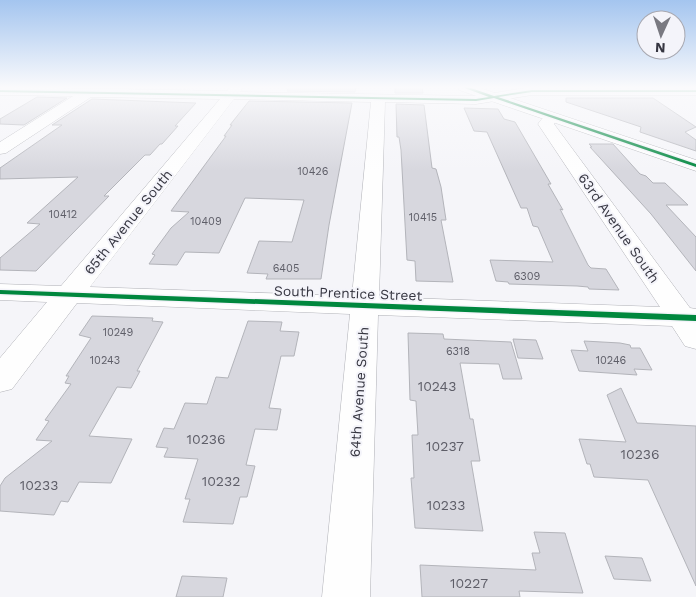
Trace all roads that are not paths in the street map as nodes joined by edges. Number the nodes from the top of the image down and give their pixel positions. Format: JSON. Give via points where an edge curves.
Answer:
{"nodes":[{"id":1,"x":54,"y":115,"type":"edge"},
{"id":2,"x":215,"y":115,"type":"edge"},
{"id":3,"x":377,"y":115,"type":"edge"},
{"id":4,"x":542,"y":115,"type":"edge"},
{"id":5,"x":551,"y":118,"type":"junction"},
{"id":6,"x":0,"y":149,"type":"edge"},
{"id":7,"x":696,"y":166,"type":"edge"},
{"id":8,"x":0,"y":292,"type":"edge"},
{"id":9,"x":69,"y":295,"type":"junction"},
{"id":10,"x":365,"y":306,"type":"junction"},
{"id":11,"x":691,"y":325,"type":"edge"},
{"id":12,"x":0,"y":380,"type":"edge"},
{"id":13,"x":346,"y":597,"type":"edge"}],
"edges":[{"from":1,"to":6,"type":"street"},
{"from":2,"to":9,"type":"street","name":"65th Avenue South"},
{"from":3,"to":10,"type":"street","name":"64th Avenue South"},
{"from":4,"to":5,"type":"street"},
{"from":5,"to":7,"type":"street"},
{"from":5,"to":11,"type":"street","name":"63rd Avenue South","via":[[546,124]]},
{"from":8,"to":9,"type":"street","name":"South Prentice Street"},
{"from":9,"to":10,"type":"street","name":"South Prentice Street"},
{"from":9,"to":12,"type":"street","name":"65th Avenue South"},
{"from":10,"to":11,"type":"street","name":"South Prentice Street"},
{"from":10,"to":13,"type":"street","name":"64th Avenue South"}]}
